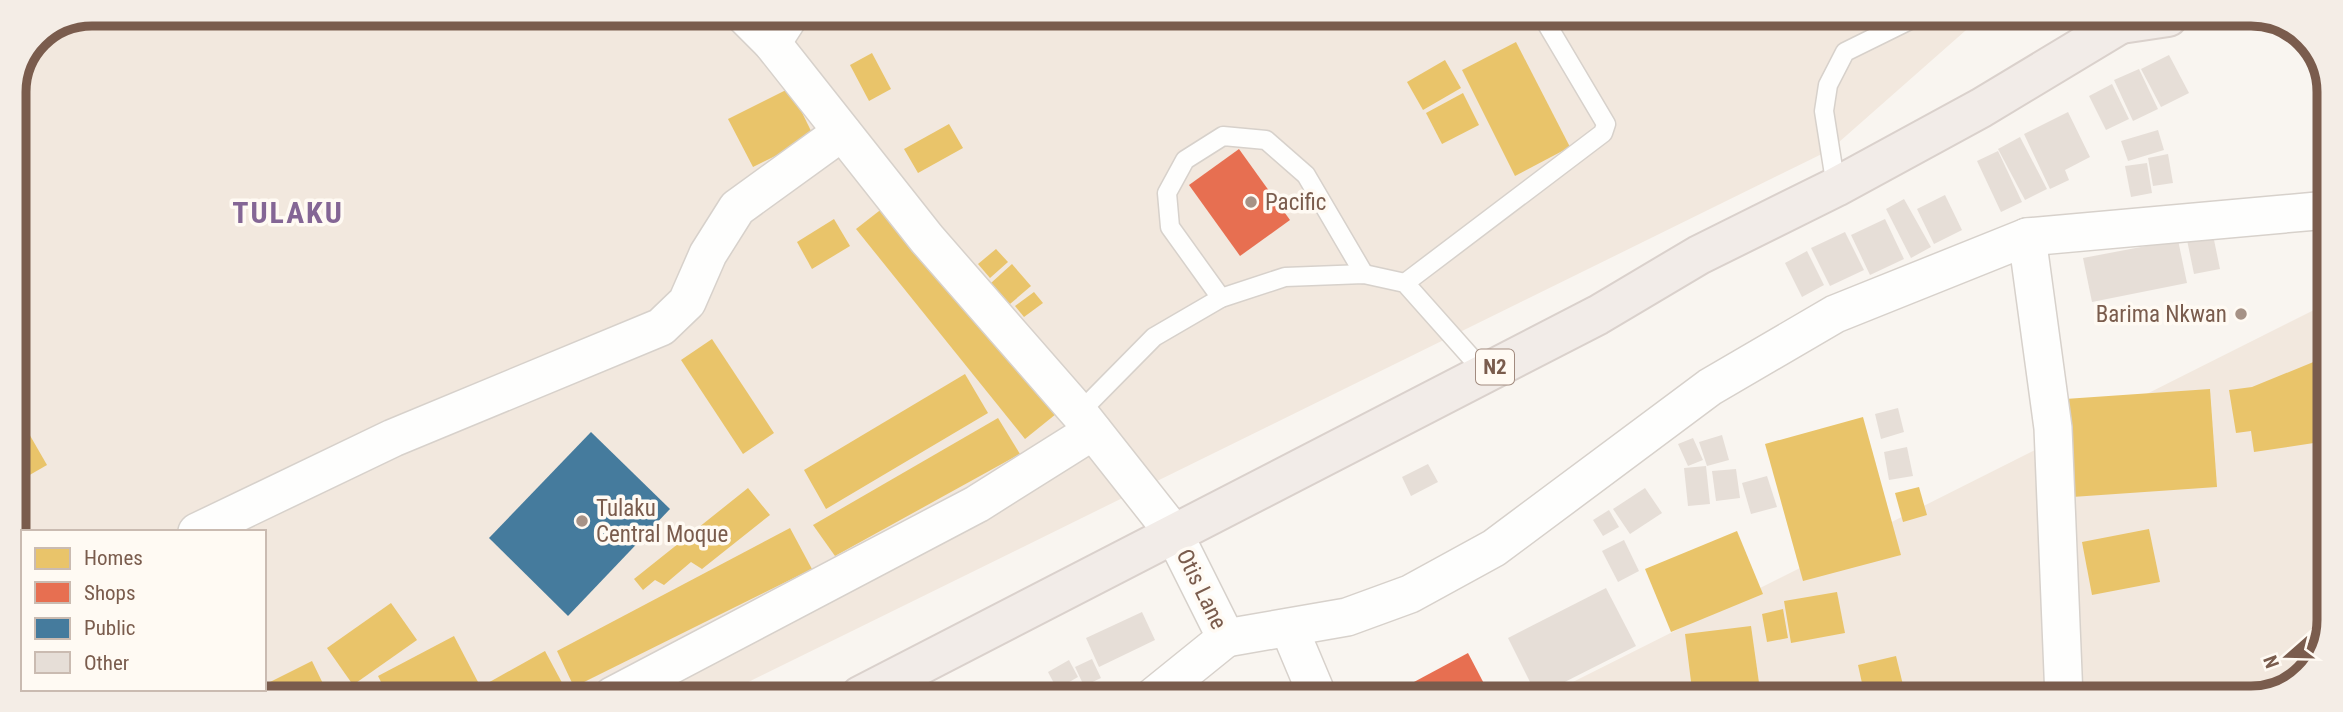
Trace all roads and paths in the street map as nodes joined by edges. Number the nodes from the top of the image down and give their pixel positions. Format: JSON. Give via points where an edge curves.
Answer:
{"nodes":[{"id":1,"x":1548,"y":26,"type":"edge"},
{"id":2,"x":1898,"y":26,"type":"edge"},
{"id":3,"x":2117,"y":26,"type":"edge"},
{"id":4,"x":781,"y":29,"type":"edge"},
{"id":5,"x":842,"y":132,"type":"junction"},
{"id":6,"x":1836,"y":187,"type":"junction"},
{"id":7,"x":2317,"y":211,"type":"edge"},
{"id":8,"x":2027,"y":237,"type":"junction"},
{"id":9,"x":1364,"y":274,"type":"junction"},
{"id":10,"x":1405,"y":283,"type":"junction"},
{"id":11,"x":1222,"y":298,"type":"junction"},
{"id":12,"x":1485,"y":373,"type":"junction"},
{"id":13,"x":1086,"y":422,"type":"junction"},
{"id":14,"x":201,"y":530,"type":"edge"},
{"id":15,"x":1173,"y":532,"type":"junction"},
{"id":16,"x":1289,"y":628,"type":"junction"},
{"id":17,"x":1226,"y":638,"type":"junction"},
{"id":18,"x":631,"y":686,"type":"edge"},
{"id":19,"x":879,"y":686,"type":"edge"},
{"id":20,"x":1167,"y":686,"type":"edge"},
{"id":21,"x":1313,"y":686,"type":"edge"},
{"id":22,"x":2064,"y":686,"type":"edge"}],
"edges":[{"from":1,"to":10,"type":"lane","via":[[1606,124],[1603,133]]},
{"from":2,"to":6,"type":"lane","via":[[1845,52],[1828,85],[1824,111]]},
{"from":3,"to":6,"type":"highway","number":"N2"},
{"from":4,"to":5,"type":"street","name":"Otis Lane"},
{"from":5,"to":13,"type":"street","name":"Otis Lane","via":[[926,239]]},
{"from":5,"to":14,"type":"street","via":[[737,208],[708,254],[687,302],[660,327],[393,438]]},
{"from":6,"to":12,"type":"highway","number":"N2","via":[[1699,255],[1598,315]]},
{"from":7,"to":8,"type":"street"},
{"from":8,"to":16,"type":"street","via":[[1835,314],[1710,387],[1493,548],[1410,594],[1347,617]]},
{"from":8,"to":22,"type":"street","via":[[2053,428]]},
{"from":9,"to":10,"type":"lane"},
{"from":9,"to":11,"type":"lane","via":[[1285,277]]},
{"from":9,"to":11,"type":"lane","via":[[1306,175],[1266,140],[1223,136],[1185,160],[1167,193],[1170,227]]},
{"from":10,"to":12,"type":"lane"},
{"from":11,"to":13,"type":"lane","via":[[1154,337]]},
{"from":12,"to":15,"type":"highway","number":"N2","via":[[1239,503]]},
{"from":13,"to":15,"type":"street","name":"Otis Lane"},
{"from":13,"to":18,"type":"street","via":[[977,504]]},
{"from":15,"to":17,"type":"street","name":"Otis Lane"},
{"from":15,"to":19,"type":"highway","number":"N2"},
{"from":16,"to":17,"type":"street"},
{"from":16,"to":21,"type":"street"},
{"from":17,"to":20,"type":"street","name":"Otis Lane"}]}
